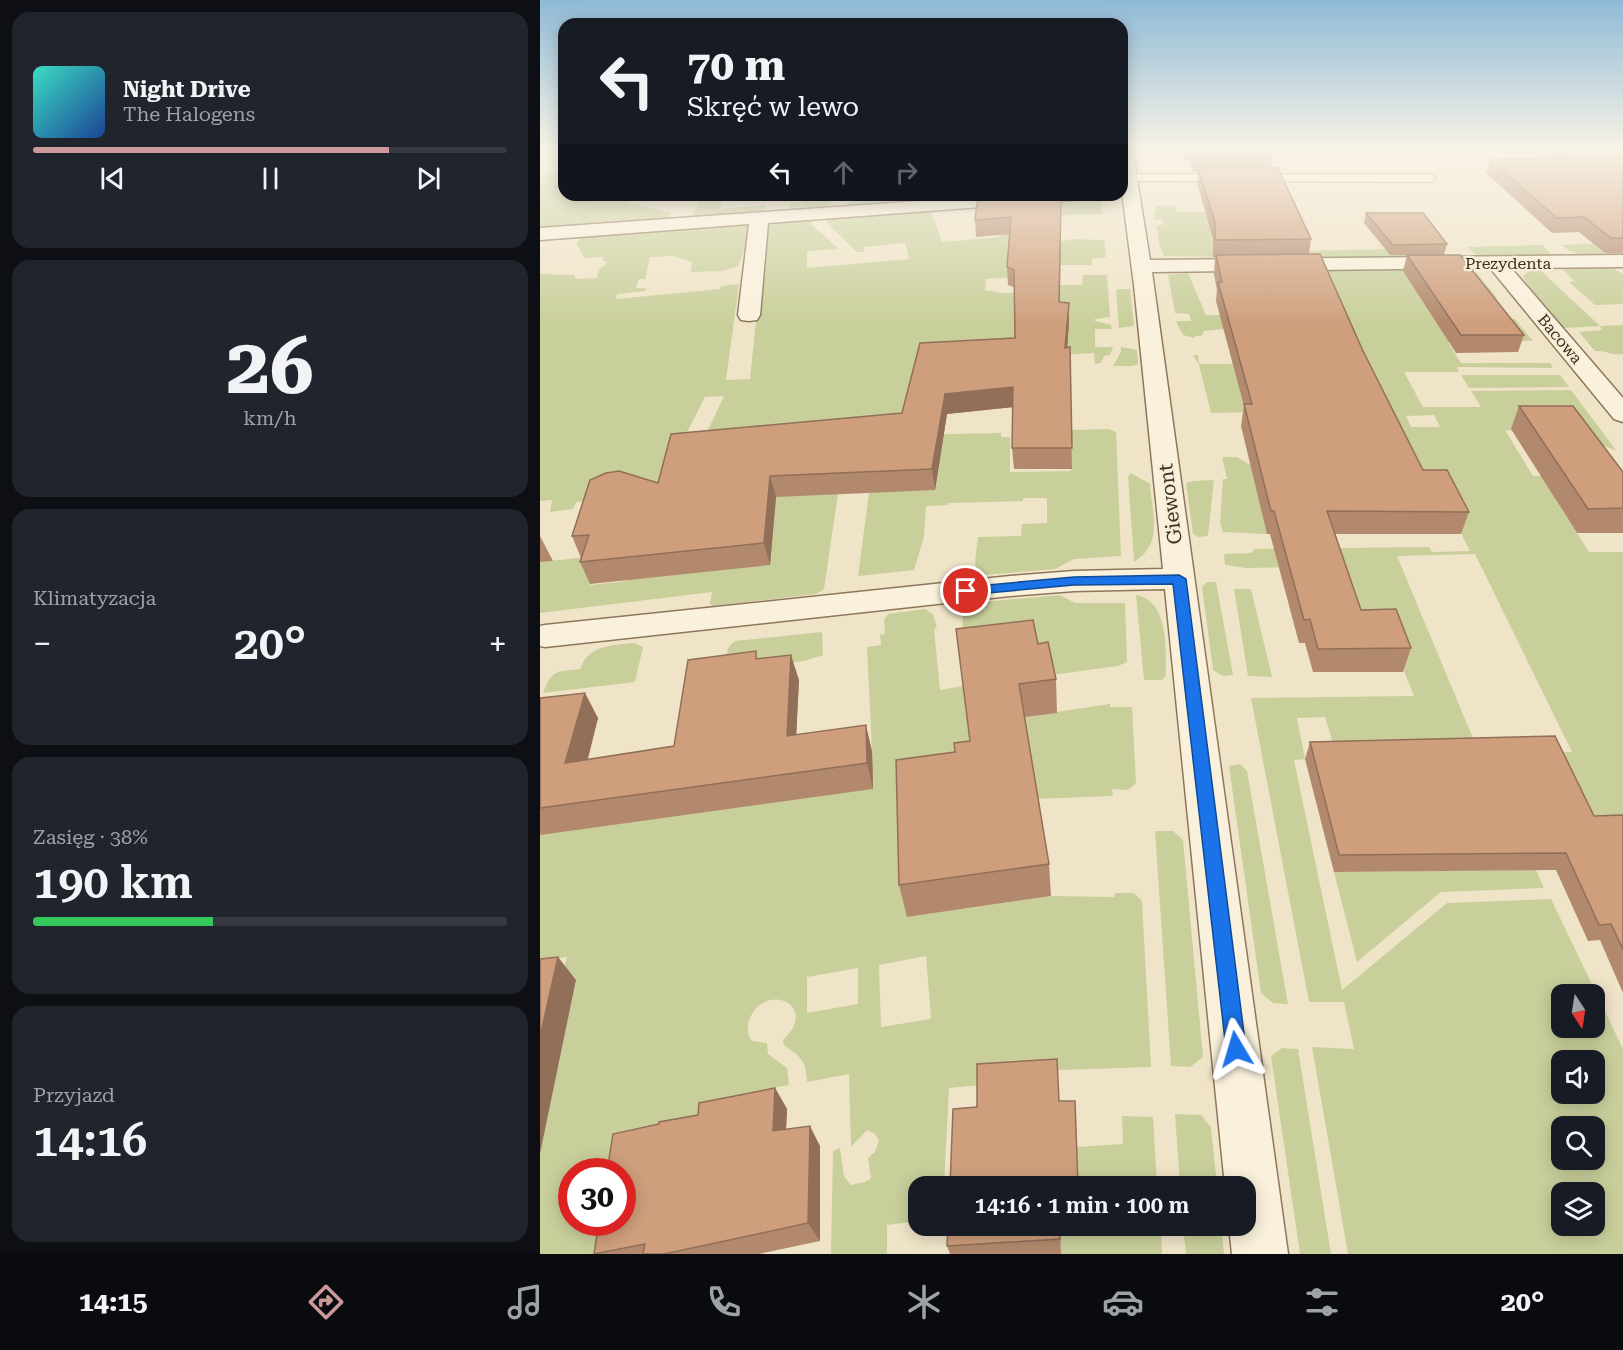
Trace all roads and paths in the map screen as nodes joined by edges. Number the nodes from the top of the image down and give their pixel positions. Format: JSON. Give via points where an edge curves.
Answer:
{"nodes":[{"id":1,"x":824,"y":207,"type":"edge"},
{"id":2,"x":1131,"y":207,"type":"edge"},
{"id":3,"x":759,"y":219,"type":"junction"},
{"id":4,"x":540,"y":234,"type":"edge"},
{"id":5,"x":1623,"y":261,"type":"edge"},
{"id":6,"x":1496,"y":263,"type":"junction"},
{"id":7,"x":1141,"y":266,"type":"junction"},
{"id":8,"x":749,"y":315,"type":"dead end"},
{"id":9,"x":1623,"y":414,"type":"edge"},
{"id":10,"x":1179,"y":579,"type":"junction"},
{"id":11,"x":545,"y":636,"type":"dead end"},
{"id":12,"x":1260,"y":1254,"type":"edge"}],
"edges":[{"from":1,"to":3,"type":"street"},
{"from":2,"to":7,"type":"street","name":"Giewont"},
{"from":3,"to":4,"type":"street"},
{"from":3,"to":8,"type":"street"},
{"from":5,"to":6,"type":"street","name":"Prezydenta"},
{"from":6,"to":7,"type":"street","name":"Prezydenta"},
{"from":6,"to":9,"type":"street","name":"Bacowa"},
{"from":7,"to":10,"type":"street","name":"Giewont"},
{"from":10,"to":11,"type":"street","via":[[1010,586]]},
{"from":10,"to":12,"type":"street","name":"Giewont"}]}
